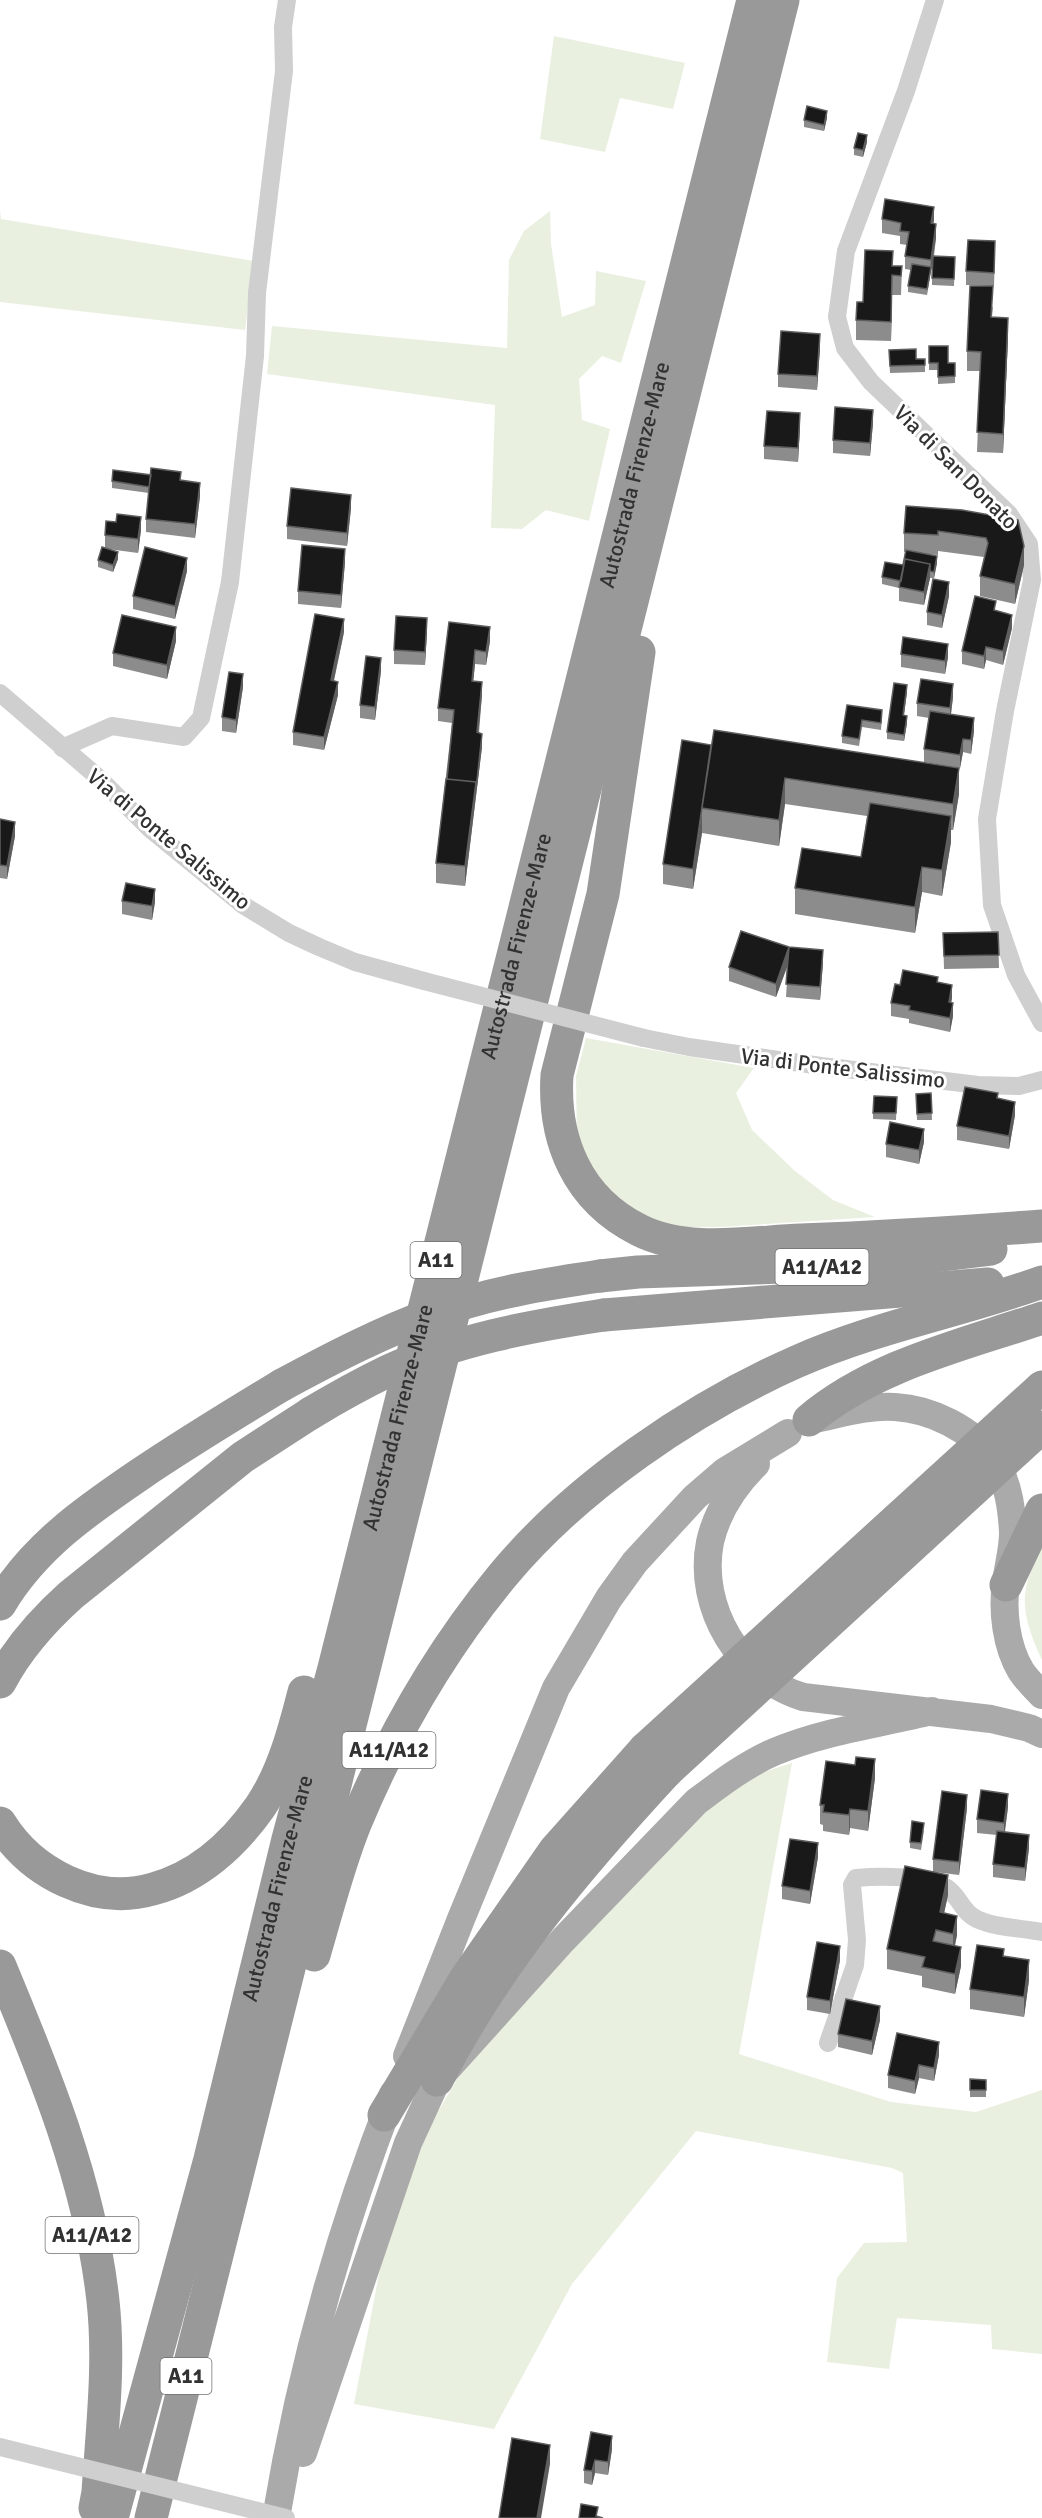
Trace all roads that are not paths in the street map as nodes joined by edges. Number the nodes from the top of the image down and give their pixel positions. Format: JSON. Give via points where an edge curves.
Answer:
{"nodes":[{"id":1,"x":286,"y":0,"type":"edge"},
{"id":2,"x":753,"y":0,"type":"edge"},
{"id":3,"x":783,"y":0,"type":"edge"},
{"id":4,"x":935,"y":0,"type":"edge"},
{"id":5,"x":673,"y":434,"type":"junction"},
{"id":6,"x":0,"y":693,"type":"edge"},
{"id":7,"x":62,"y":748,"type":"junction"},
{"id":8,"x":1042,"y":1023,"type":"edge"},
{"id":9,"x":1042,"y":1080,"type":"edge"},
{"id":10,"x":1042,"y":1226,"type":"edge"},
{"id":11,"x":1042,"y":1238,"type":"edge"},
{"id":12,"x":1042,"y":1280,"type":"edge"},
{"id":13,"x":1042,"y":1318,"type":"edge"},
{"id":14,"x":1042,"y":1387,"type":"edge"},
{"id":15,"x":799,"y":1427,"type":"junction"},
{"id":16,"x":1042,"y":1427,"type":"edge"},
{"id":17,"x":382,"y":1473,"type":"junction"},
{"id":18,"x":1042,"y":1510,"type":"edge"},
{"id":19,"x":1006,"y":1585,"type":"junction"},
{"id":20,"x":0,"y":1604,"type":"edge"},
{"id":21,"x":0,"y":1682,"type":"edge"},
{"id":22,"x":1042,"y":1695,"type":"edge"},
{"id":23,"x":932,"y":1711,"type":"junction"},
{"id":24,"x":1042,"y":1734,"type":"edge"},
{"id":25,"x":656,"y":1760,"type":"junction"},
{"id":26,"x":0,"y":1824,"type":"edge"},
{"id":27,"x":1042,"y":1932,"type":"edge"},
{"id":28,"x":0,"y":1966,"type":"edge"},
{"id":29,"x":828,"y":2043,"type":"dead end"},
{"id":30,"x":437,"y":2080,"type":"junction"},
{"id":31,"x":384,"y":2115,"type":"junction"},
{"id":32,"x":222,"y":2233,"type":"junction"},
{"id":33,"x":0,"y":2446,"type":"edge"},
{"id":34,"x":93,"y":2518,"type":"edge"},
{"id":35,"x":112,"y":2518,"type":"edge"},
{"id":36,"x":151,"y":2518,"type":"edge"},
{"id":37,"x":276,"y":2518,"type":"edge"},
{"id":38,"x":281,"y":2518,"type":"edge"},
{"id":39,"x":286,"y":2518,"type":"edge"}],
"edges":[{"from":1,"to":7,"type":"street","via":[[284,71],[257,293],[255,356],[230,582],[201,718],[184,737],[112,726]]},
{"from":2,"to":17,"type":"highway","name":"Autostrada Firenze-Mare","number":"A11"},
{"from":3,"to":5,"type":"highway","name":"Autostrada Firenze-Mare","number":"A11"},
{"from":4,"to":8,"type":"street","name":"Via di San Donato","via":[[906,92],[846,251],[837,317],[845,348],[871,382],[1009,514],[1029,544],[1032,580],[987,819],[992,905],[1016,975]]},
{"from":5,"to":10,"type":"highway","via":[[603,894],[557,1075],[555,1103],[564,1148],[602,1204],[639,1231],[668,1240],[700,1244]]},
{"from":5,"to":32,"type":"highway","name":"Autostrada Firenze-Mare","number":"A11"},
{"from":6,"to":7,"type":"street","name":"Via di Ponte Salissimo"},
{"from":7,"to":9,"type":"street","name":"Via di Ponte Salissimo","bridge":true,"via":[[149,828],[243,905],[289,933],[355,962],[689,1047],[978,1085],[1018,1086]]},
{"from":11,"to":20,"type":"highway","number":"A11/A12","bridge":true,"via":[[988,1250],[868,1264],[600,1276],[544,1284],[435,1313],[349,1349],[282,1384],[84,1512],[32,1560]]},
{"from":12,"to":21,"type":"highway","bridge":true,"via":[[559,1322],[467,1342],[389,1371],[311,1413],[243,1457],[47,1616],[24,1643]]},
{"from":12,"to":32,"type":"highway","number":"A11/A12","via":[[829,1349],[739,1389],[667,1434],[570,1507],[504,1574],[432,1673],[403,1722],[363,1806],[335,1883],[285,2053]]},
{"from":13,"to":15,"type":"highway","via":[[895,1370],[844,1394]]},
{"from":14,"to":25,"type":"highway","bridge":true},
{"from":15,"to":19,"type":"main road","via":[[879,1407],[908,1408],[944,1420],[974,1440],[993,1459],[1007,1490],[1013,1535]]},
{"from":15,"to":23,"type":"main road","via":[[733,1490],[722,1509],[710,1542],[708,1570],[719,1620],[750,1667],[792,1694],[857,1705]]},
{"from":15,"to":31,"type":"main road","via":[[724,1472],[695,1497],[635,1562],[580,1645],[556,1688],[527,1757]]},
{"from":16,"to":25,"type":"highway","bridge":true},
{"from":17,"to":26,"type":"highway","via":[[327,1611],[279,1771],[261,1806],[224,1848],[195,1870],[152,1890],[91,1890],[41,1868],[19,1850]]},
{"from":17,"to":35,"type":"highway","name":"Autostrada Firenze-Mare","number":"A11","via":[[210,2159]]},
{"from":18,"to":19,"type":"highway"},
{"from":19,"to":22,"type":"main road","via":[[1005,1610],[1013,1652],[1021,1672]]},
{"from":23,"to":24,"type":"main road","via":[[991,1719]]},
{"from":23,"to":30,"type":"main road","via":[[801,1742],[750,1764],[696,1802],[562,1940]]},
{"from":25,"to":30,"type":"highway","via":[[606,1838],[529,1932],[482,1999]]},
{"from":25,"to":31,"type":"highway","via":[[555,1850],[466,1978]]},
{"from":27,"to":29,"type":"street","via":[[980,1920],[964,1911],[947,1888],[935,1882],[856,1878],[852,1893],[855,1965]]},
{"from":28,"to":34,"type":"highway","number":"A11/A12","via":[[60,2117],[82,2187],[96,2252],[106,2360]]},
{"from":30,"to":38,"type":"main road","via":[[408,2143],[374,2238]]},
{"from":31,"to":37,"type":"main road","via":[[351,2205],[318,2317],[289,2440]]},
{"from":32,"to":36,"type":"highway","name":"Autostrada Firenze-Mare","number":"A11"},
{"from":33,"to":39,"type":"street","bridge":true}]}
